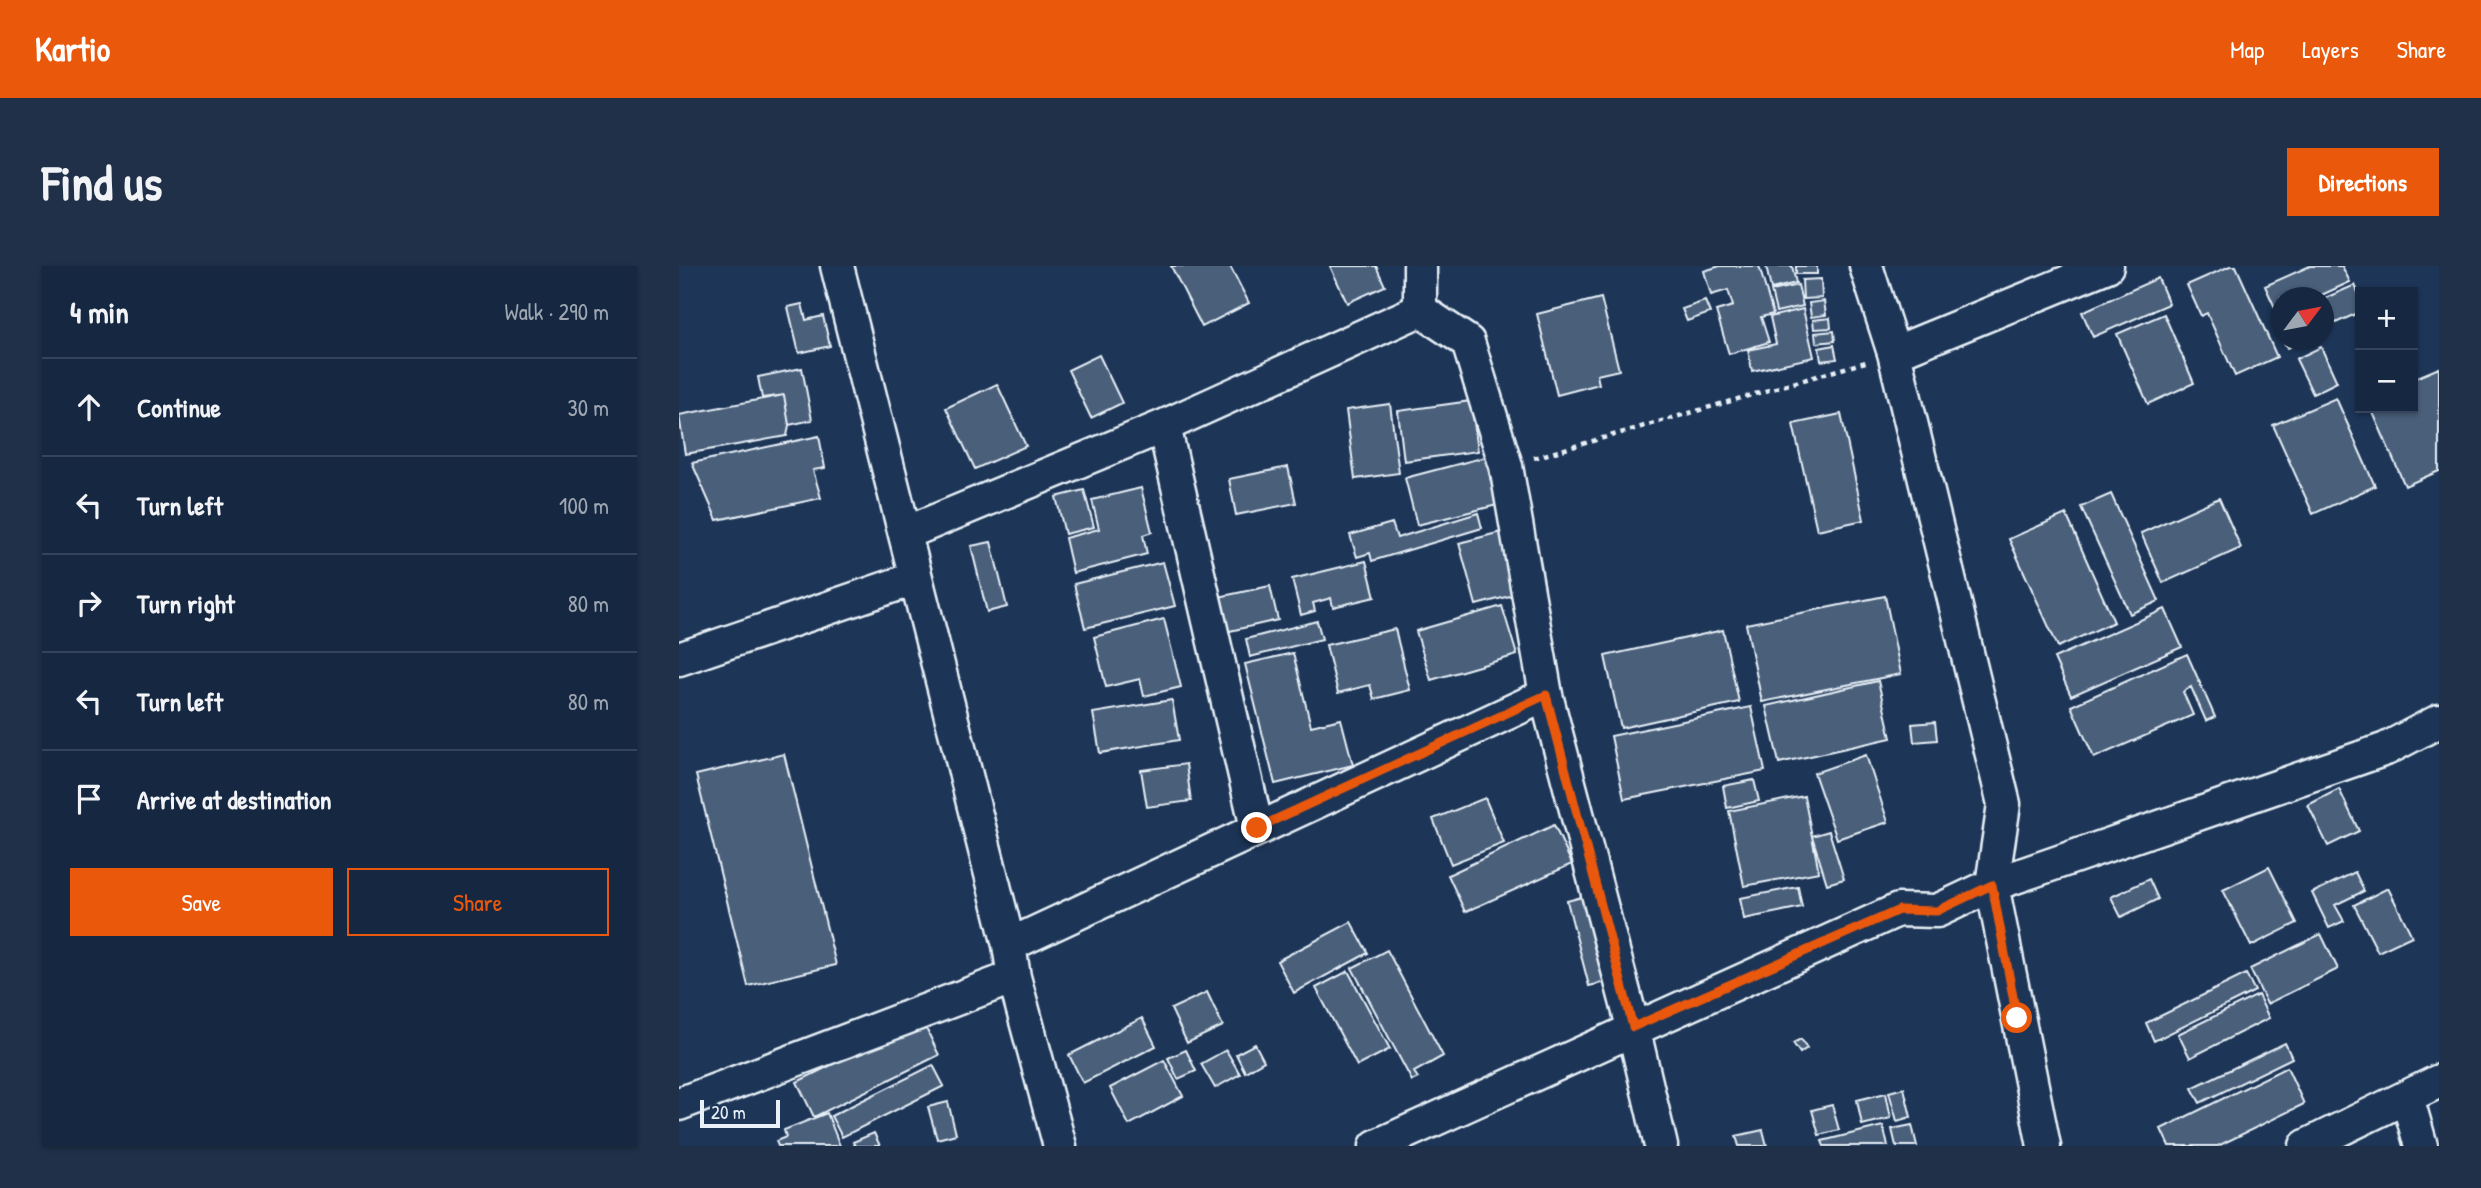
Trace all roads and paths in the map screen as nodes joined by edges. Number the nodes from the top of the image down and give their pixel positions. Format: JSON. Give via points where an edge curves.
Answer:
{"nodes":[{"id":1,"x":837,"y":266,"type":"edge"},
{"id":2,"x":1420,"y":266,"type":"edge"},
{"id":3,"x":1866,"y":266,"type":"edge"},
{"id":4,"x":2108,"y":266,"type":"edge"},
{"id":5,"x":1420,"y":310,"type":"junction"},
{"id":6,"x":1895,"y":354,"type":"junction"},
{"id":7,"x":1164,"y":426,"type":"junction"},
{"id":8,"x":1506,"y":466,"type":"junction"},
{"id":9,"x":906,"y":533,"type":"junction"},
{"id":10,"x":916,"y":578,"type":"junction"},
{"id":11,"x":679,"y":659,"type":"edge"},
{"id":12,"x":1546,"y":695,"type":"junction"},
{"id":13,"x":2439,"y":722,"type":"edge"},
{"id":14,"x":1257,"y":828,"type":"junction"},
{"id":15,"x":1992,"y":885,"type":"junction"},
{"id":16,"x":1009,"y":945,"type":"junction"},
{"id":17,"x":1014,"y":977,"type":"junction"},
{"id":18,"x":1633,"y":1027,"type":"junction"},
{"id":19,"x":2439,"y":1081,"type":"edge"},
{"id":20,"x":2407,"y":1097,"type":"junction"},
{"id":21,"x":679,"y":1104,"type":"edge"},
{"id":22,"x":2042,"y":1133,"type":"edge"},
{"id":23,"x":1060,"y":1146,"type":"edge"},
{"id":24,"x":1376,"y":1146,"type":"edge"},
{"id":25,"x":1661,"y":1146,"type":"edge"},
{"id":26,"x":2070,"y":1146,"type":"edge"},
{"id":27,"x":2306,"y":1146,"type":"edge"},
{"id":28,"x":2421,"y":1146,"type":"edge"}],
"edges":[{"from":1,"to":9,"type":"street"},
{"from":2,"to":5,"type":"street"},
{"from":3,"to":6,"type":"street"},
{"from":4,"to":6,"type":"street"},
{"from":5,"to":7,"type":"street"},
{"from":5,"to":8,"type":"street","via":[[1468,342]]},
{"from":6,"to":8,"type":"path"},
{"from":6,"to":15,"type":"street","via":[[2004,804]]},
{"from":7,"to":9,"type":"street"},
{"from":7,"to":14,"type":"street"},
{"from":8,"to":12,"type":"street"},
{"from":9,"to":10,"type":"street"},
{"from":10,"to":11,"type":"street"},
{"from":10,"to":16,"type":"street"},
{"from":12,"to":14,"type":"street"},
{"from":12,"to":18,"type":"street"},
{"from":13,"to":15,"type":"street","via":[[2386,749]]},
{"from":14,"to":16,"type":"street"},
{"from":15,"to":18,"type":"street","via":[[1937,911],[1899,910]]},
{"from":15,"to":22,"type":"street"},
{"from":16,"to":17,"type":"street"},
{"from":17,"to":21,"type":"street"},
{"from":17,"to":23,"type":"street"},
{"from":18,"to":24,"type":"street"},
{"from":18,"to":25,"type":"street"},
{"from":19,"to":20,"type":"street"},
{"from":20,"to":27,"type":"street"},
{"from":20,"to":28,"type":"street"},
{"from":22,"to":26,"type":"street"}]}
